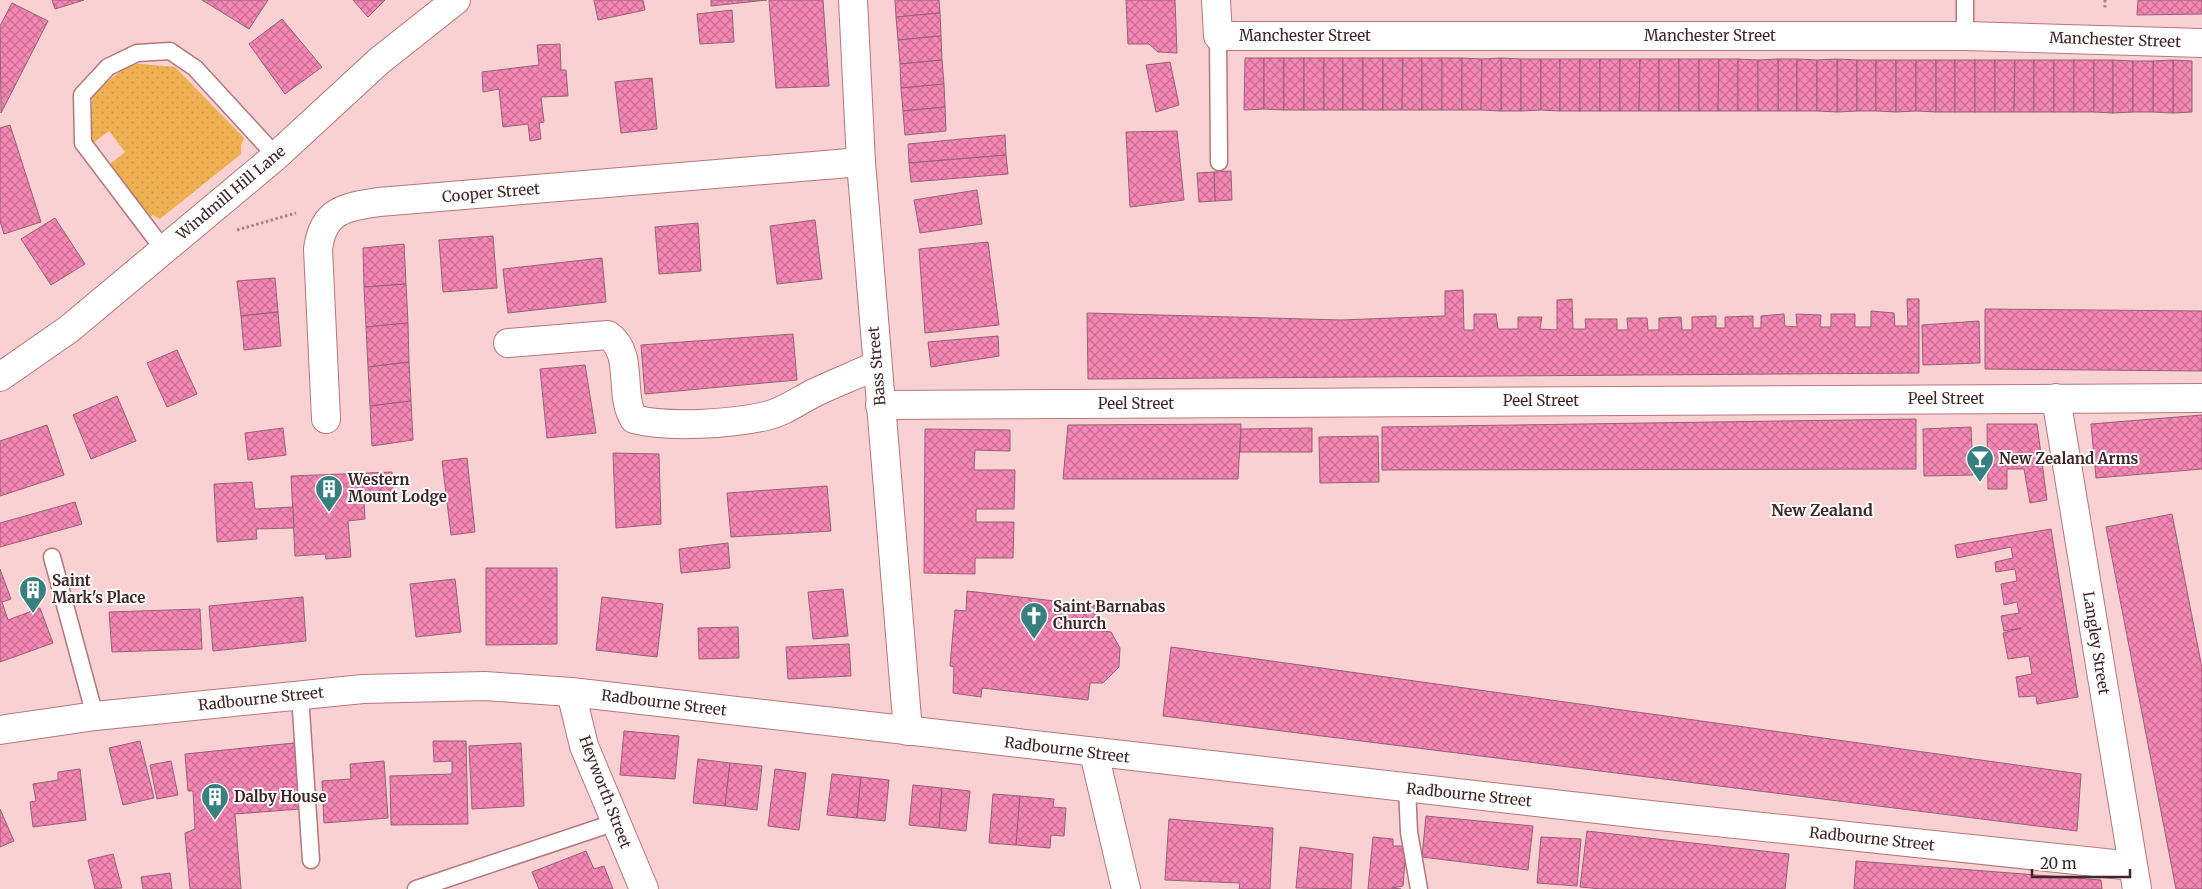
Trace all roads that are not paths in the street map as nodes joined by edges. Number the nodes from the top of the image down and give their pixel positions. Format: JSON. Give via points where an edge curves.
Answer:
{"nodes":[{"id":1,"x":456,"y":0,"type":"edge"},
{"id":2,"x":853,"y":0,"type":"edge"},
{"id":3,"x":1216,"y":0,"type":"edge"},
{"id":4,"x":1965,"y":0,"type":"edge"},
{"id":5,"x":1218,"y":36,"type":"junction"},
{"id":6,"x":1965,"y":36,"type":"junction"},
{"id":7,"x":2202,"y":43,"type":"edge"},
{"id":8,"x":276,"y":156,"type":"junction"},
{"id":9,"x":861,"y":162,"type":"junction"},
{"id":10,"x":1219,"y":162,"type":"dead end"},
{"id":11,"x":164,"y":250,"type":"junction"},
{"id":12,"x":508,"y":343,"type":"dead end"},
{"id":13,"x":877,"y":365,"type":"junction"},
{"id":14,"x":0,"y":377,"type":"edge"},
{"id":15,"x":2056,"y":398,"type":"junction"},
{"id":16,"x":2202,"y":398,"type":"edge"},
{"id":17,"x":880,"y":406,"type":"junction"},
{"id":18,"x":326,"y":419,"type":"dead end"},
{"id":19,"x":52,"y":556,"type":"dead end"},
{"id":20,"x":571,"y":692,"type":"junction"},
{"id":21,"x":300,"y":696,"type":"junction"},
{"id":22,"x":95,"y":716,"type":"junction"},
{"id":23,"x":0,"y":730,"type":"edge"},
{"id":24,"x":908,"y":731,"type":"junction"},
{"id":25,"x":1094,"y":754,"type":"junction"},
{"id":26,"x":1407,"y":788,"type":"junction"},
{"id":27,"x":616,"y":822,"type":"junction"},
{"id":28,"x":311,"y":860,"type":"dead end"},
{"id":29,"x":2135,"y":878,"type":"edge"},
{"id":30,"x":416,"y":889,"type":"edge"},
{"id":31,"x":644,"y":889,"type":"edge"},
{"id":32,"x":1126,"y":889,"type":"edge"},
{"id":33,"x":1419,"y":889,"type":"edge"}],
"edges":[{"from":1,"to":8,"type":"street","name":"Windmill Hill Lane","via":[[379,61]]},
{"from":2,"to":9,"type":"street","name":"Bass Street"},
{"from":3,"to":5,"type":"street"},
{"from":4,"to":6,"type":"lane"},
{"from":5,"to":6,"type":"street","name":"Manchester Street"},
{"from":5,"to":10,"type":"lane"},
{"from":6,"to":7,"type":"street","name":"Manchester Street"},
{"from":8,"to":11,"type":"street","name":"Windmill Hill Lane"},
{"from":8,"to":11,"type":"lane","via":[[195,68],[170,52],[137,53],[108,67],[82,95],[83,143]]},
{"from":9,"to":13,"type":"street","name":"Bass Street"},
{"from":9,"to":18,"type":"street","name":"Cooper Street","via":[[378,202],[344,208],[326,223],[318,249]]},
{"from":11,"to":14,"type":"street","name":"Windmill Hill Lane","via":[[69,329]]},
{"from":12,"to":13,"type":"street","via":[[608,335],[620,347],[629,410],[634,419],[652,424],[767,416]]},
{"from":13,"to":17,"type":"street","name":"Bass Street"},
{"from":15,"to":16,"type":"street","name":"Peel Street"},
{"from":15,"to":17,"type":"street","name":"Peel Street"},
{"from":15,"to":29,"type":"street","name":"Langley Street"},
{"from":17,"to":24,"type":"street","name":"Bass Street"},
{"from":19,"to":22,"type":"lane"},
{"from":20,"to":21,"type":"street","name":"Radbourne Street","via":[[485,686],[363,689]]},
{"from":20,"to":24,"type":"street","name":"Radbourne Street"},
{"from":20,"to":27,"type":"street","name":"Heyworth Street","via":[[584,746]]},
{"from":21,"to":22,"type":"street","name":"Radbourne Street"},
{"from":21,"to":28,"type":"lane"},
{"from":22,"to":23,"type":"street","name":"Radbourne Street"},
{"from":24,"to":25,"type":"street","name":"Radbourne Street"},
{"from":25,"to":26,"type":"street","name":"Radbourne Street"},
{"from":25,"to":32,"type":"street"},
{"from":26,"to":29,"type":"street","name":"Radbourne Street"},
{"from":26,"to":33,"type":"lane","via":[[1409,832]]},
{"from":27,"to":30,"type":"lane"},
{"from":27,"to":31,"type":"street","name":"Heyworth Street"}]}
